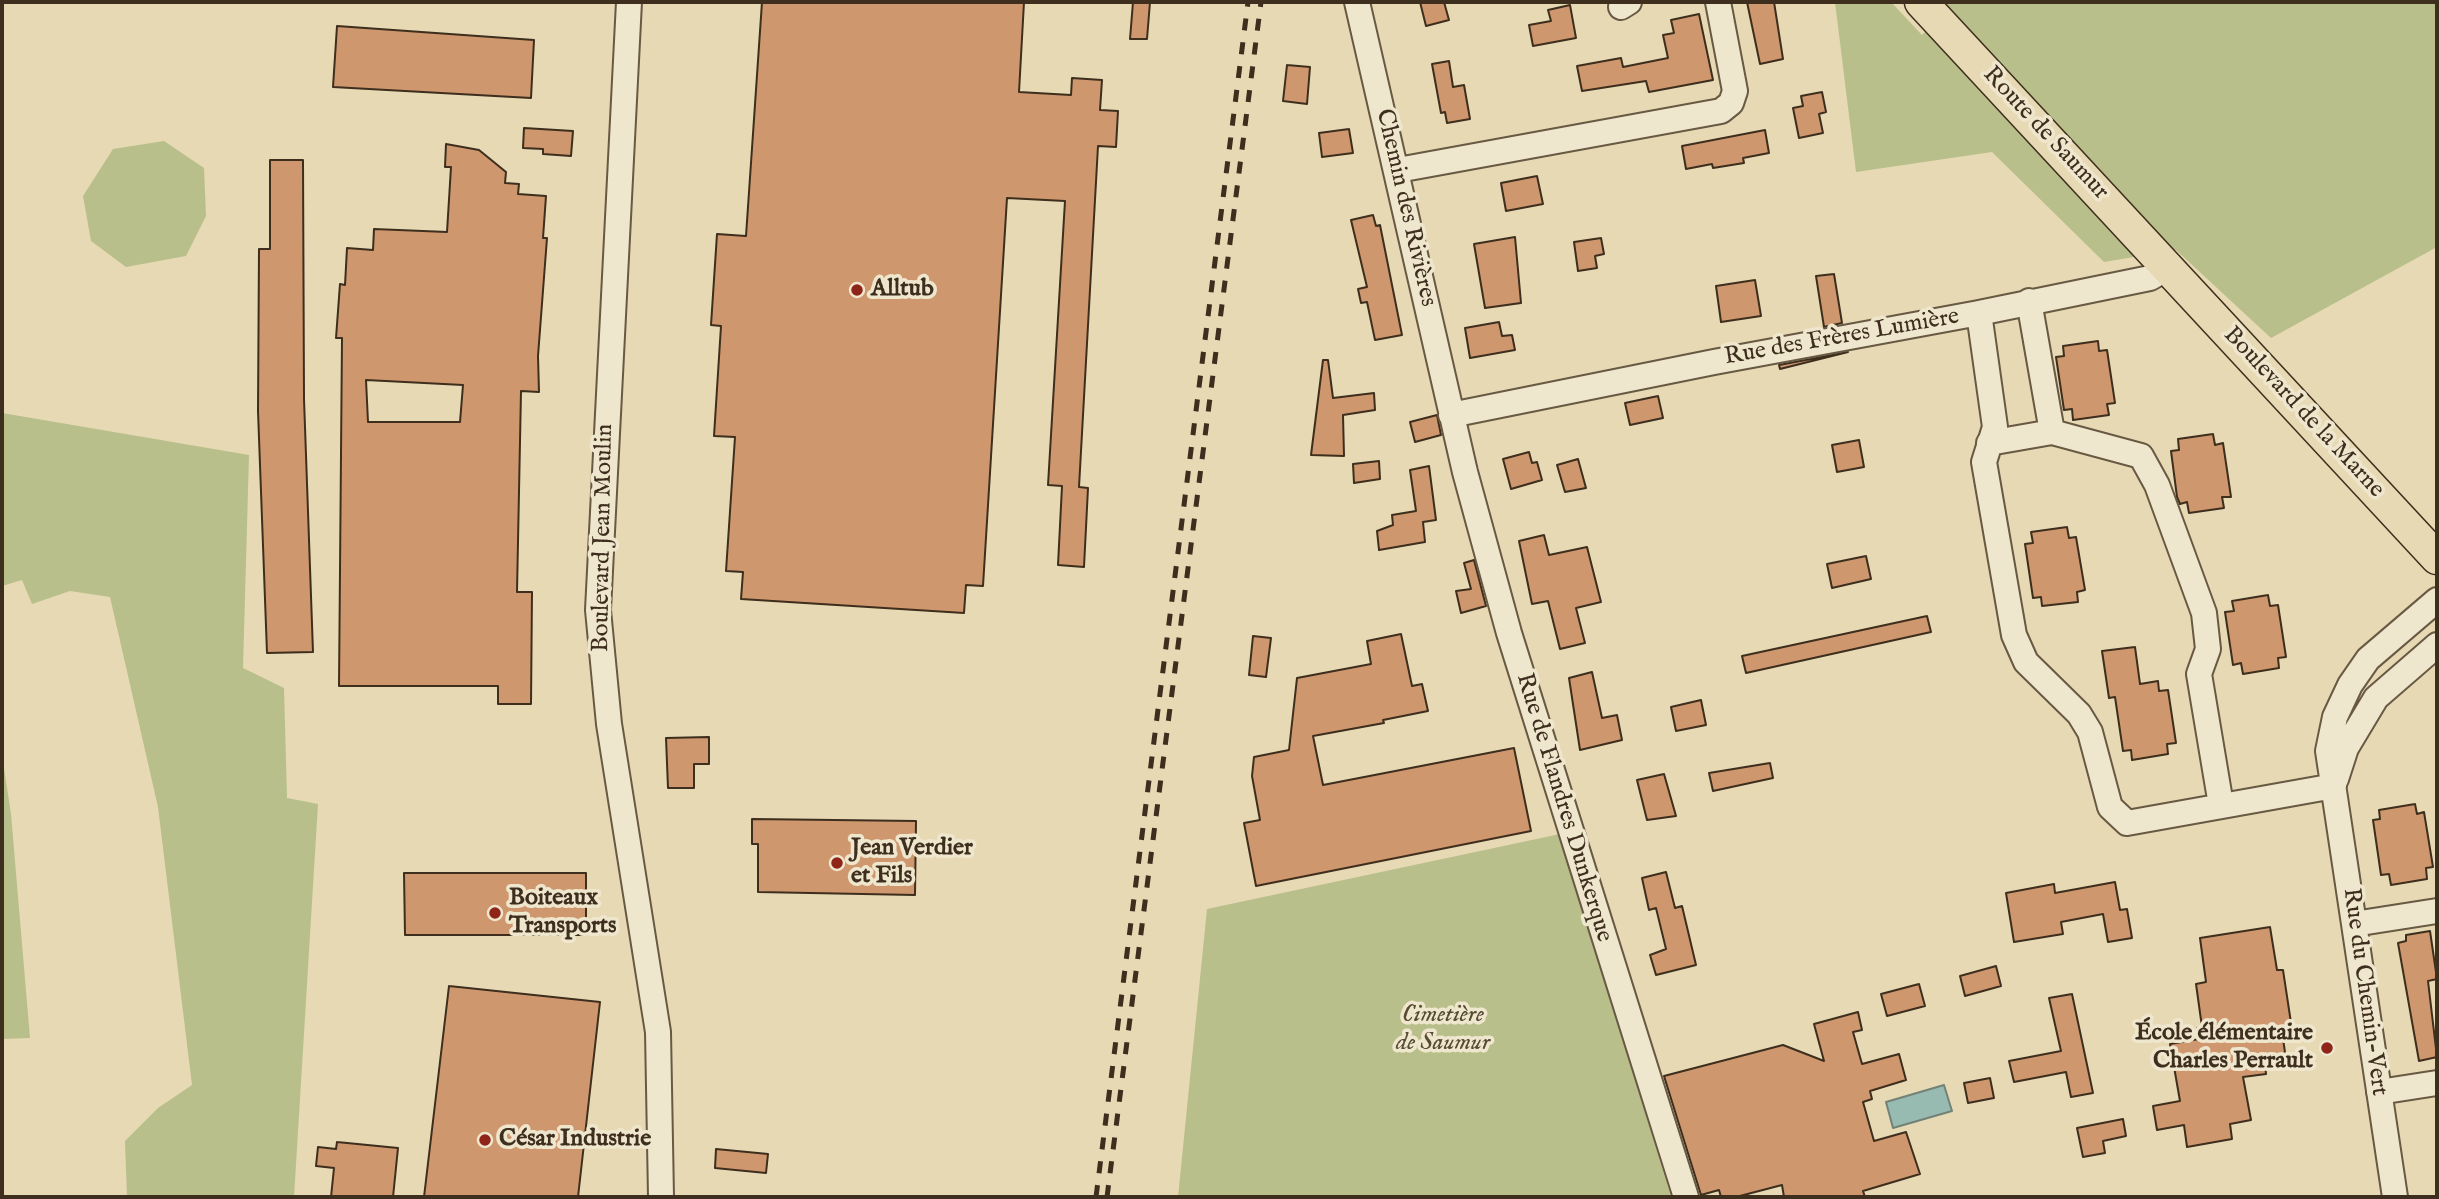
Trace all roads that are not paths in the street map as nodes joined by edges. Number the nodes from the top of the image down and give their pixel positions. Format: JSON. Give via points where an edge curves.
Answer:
{"nodes":[{"id":1,"x":629,"y":2,"type":"edge"},
{"id":2,"x":1357,"y":2,"type":"edge"},
{"id":3,"x":1718,"y":2,"type":"edge"},
{"id":4,"x":1921,"y":2,"type":"edge"},
{"id":5,"x":1398,"y":170,"type":"junction"},
{"id":6,"x":2169,"y":267,"type":"junction"},
{"id":7,"x":2029,"y":302,"type":"junction"},
{"id":8,"x":1979,"y":313,"type":"junction"},
{"id":9,"x":1451,"y":415,"type":"junction"},
{"id":10,"x":2052,"y":432,"type":"junction"},
{"id":11,"x":1989,"y":443,"type":"junction"},
{"id":12,"x":2437,"y":558,"type":"edge"},
{"id":13,"x":2437,"y":600,"type":"edge"},
{"id":14,"x":2437,"y":645,"type":"edge"},
{"id":15,"x":2334,"y":786,"type":"junction"},
{"id":16,"x":2221,"y":804,"type":"junction"},
{"id":17,"x":2437,"y":911,"type":"edge"},
{"id":18,"x":2354,"y":924,"type":"junction"},
{"id":19,"x":2437,"y":1083,"type":"edge"},
{"id":20,"x":2379,"y":1092,"type":"junction"},
{"id":21,"x":661,"y":1197,"type":"edge"},
{"id":22,"x":1686,"y":1197,"type":"edge"},
{"id":23,"x":2395,"y":1197,"type":"edge"}],
"edges":[{"from":1,"to":21,"type":"street","name":"Boulevard Jean Moulin","via":[[598,610],[609,724],[658,1032]]},
{"from":2,"to":5,"type":"street","name":"Chemin des Rivières"},
{"from":3,"to":5,"type":"street","via":[[1735,91],[1731,103],[1721,111]]},
{"from":4,"to":6,"type":"main road","name":"Route de Saumur"},
{"from":5,"to":9,"type":"street","name":"Chemin des Rivières"},
{"from":6,"to":7,"type":"street","via":[[2151,278]]},
{"from":6,"to":12,"type":"main road","name":"Boulevard de la Marne"},
{"from":7,"to":8,"type":"street"},
{"from":7,"to":10,"type":"street"},
{"from":8,"to":9,"type":"street","name":"Rue des Frères Lumière"},
{"from":8,"to":11,"type":"street","name":"Rue des Frères Lumière","via":[[1995,427]]},
{"from":9,"to":22,"type":"street","name":"Rue de Flandres Dunkerque","via":[[1509,633]]},
{"from":10,"to":11,"type":"street"},
{"from":10,"to":16,"type":"street","via":[[2141,456],[2157,485],[2204,613],[2208,649],[2199,674]]},
{"from":11,"to":16,"type":"street","name":"Rue des Frères Lumière","via":[[1984,462],[2014,635],[2026,662],[2079,714],[2090,732],[2110,807],[2127,823]]},
{"from":13,"to":15,"type":"street","name":"Rue du Chemin-Vert","via":[[2368,659],[2350,685],[2335,717],[2328,751]]},
{"from":14,"to":15,"type":"street","name":"Rue du Chemin-Vert","via":[[2376,698],[2346,748]]},
{"from":15,"to":16,"type":"street","name":"Rue des Frères Lumière"},
{"from":15,"to":18,"type":"street","name":"Rue du Chemin-Vert"},
{"from":17,"to":18,"type":"street"},
{"from":18,"to":20,"type":"street","name":"Rue du Chemin-Vert"},
{"from":19,"to":20,"type":"street"},
{"from":20,"to":23,"type":"street","name":"Rue du Chemin-Vert"}]}
